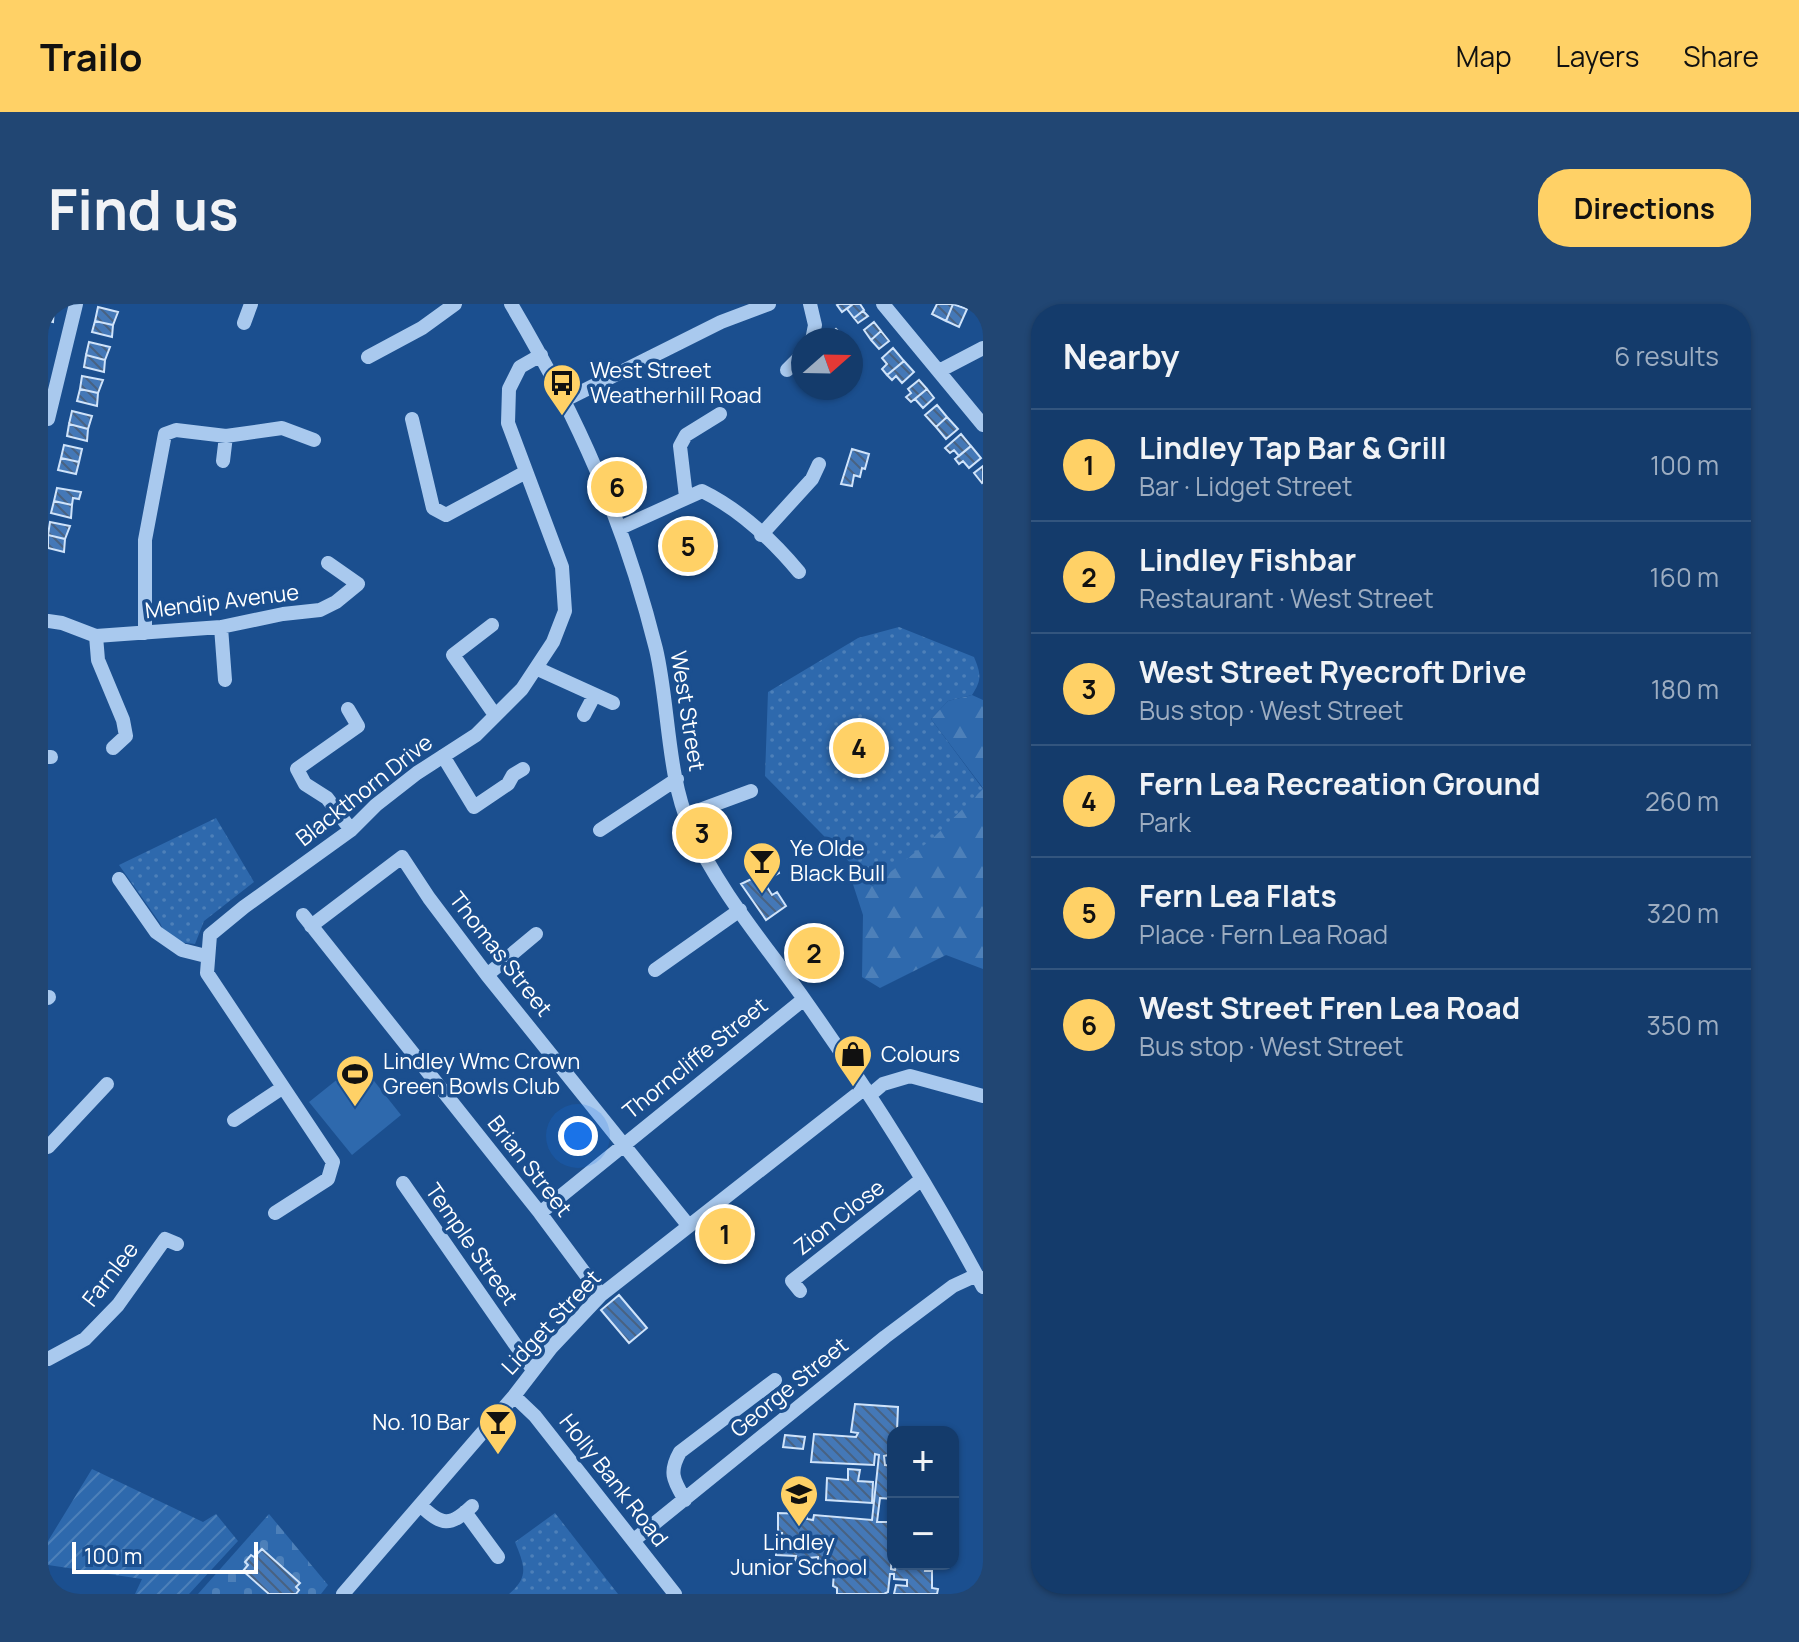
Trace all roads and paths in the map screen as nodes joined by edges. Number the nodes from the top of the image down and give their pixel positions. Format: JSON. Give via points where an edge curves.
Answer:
{"nodes":[{"id":1,"x":76,"y":304,"type":"edge"},
{"id":2,"x":251,"y":304,"type":"edge"},
{"id":3,"x":455,"y":304,"type":"edge"},
{"id":4,"x":511,"y":304,"type":"edge"},
{"id":5,"x":769,"y":304,"type":"edge"},
{"id":6,"x":810,"y":304,"type":"edge"},
{"id":7,"x":883,"y":304,"type":"edge"},
{"id":8,"x":244,"y":323,"type":"dead end"},
{"id":9,"x":814,"y":328,"type":"edge"},
{"id":10,"x":983,"y":348,"type":"edge"},
{"id":11,"x":541,"y":355,"type":"junction"},
{"id":12,"x":368,"y":357,"type":"dead end"},
{"id":13,"x":791,"y":366,"type":"edge"},
{"id":14,"x":787,"y":370,"type":"dead end"},
{"id":15,"x":939,"y":371,"type":"junction"},
{"id":16,"x":565,"y":400,"type":"junction"},
{"id":17,"x":720,"y":414,"type":"dead end"},
{"id":18,"x":48,"y":419,"type":"edge"},
{"id":19,"x":412,"y":419,"type":"dead end"},
{"id":20,"x":983,"y":425,"type":"edge"},
{"id":21,"x":226,"y":436,"type":"junction"},
{"id":22,"x":314,"y":440,"type":"dead end"},
{"id":23,"x":223,"y":461,"type":"dead end"},
{"id":24,"x":819,"y":464,"type":"dead end"},
{"id":25,"x":526,"y":472,"type":"junction"},
{"id":26,"x":686,"y":497,"type":"junction"},
{"id":27,"x":620,"y":528,"type":"junction"},
{"id":28,"x":761,"y":535,"type":"junction"},
{"id":29,"x":328,"y":563,"type":"dead end"},
{"id":30,"x":799,"y":572,"type":"dead end"},
{"id":31,"x":48,"y":621,"type":"edge"},
{"id":32,"x":492,"y":625,"type":"dead end"},
{"id":33,"x":221,"y":627,"type":"junction"},
{"id":34,"x":145,"y":633,"type":"junction"},
{"id":35,"x":96,"y":636,"type":"junction"},
{"id":36,"x":538,"y":669,"type":"junction"},
{"id":37,"x":225,"y":680,"type":"dead end"},
{"id":38,"x":594,"y":696,"type":"junction"},
{"id":39,"x":613,"y":703,"type":"dead end"},
{"id":40,"x":348,"y":709,"type":"dead end"},
{"id":41,"x":495,"y":715,"type":"junction"},
{"id":42,"x":584,"y":715,"type":"dead end"},
{"id":43,"x":113,"y":748,"type":"dead end"},
{"id":44,"x":443,"y":756,"type":"junction"},
{"id":45,"x":523,"y":769,"type":"dead end"},
{"id":46,"x":677,"y":779,"type":"junction"},
{"id":47,"x":751,"y":791,"type":"dead end"},
{"id":48,"x":686,"y":815,"type":"junction"},
{"id":49,"x":351,"y":830,"type":"junction"},
{"id":50,"x":600,"y":830,"type":"dead end"},
{"id":51,"x":119,"y":879,"type":"dead end"},
{"id":52,"x":740,"y":910,"type":"junction"},
{"id":53,"x":307,"y":921,"type":"joint"},
{"id":54,"x":536,"y":934,"type":"dead end"},
{"id":55,"x":206,"y":956,"type":"junction"},
{"id":56,"x":655,"y":970,"type":"dead end"},
{"id":57,"x":487,"y":975,"type":"junction"},
{"id":58,"x":804,"y":999,"type":"junction"},
{"id":59,"x":107,"y":1084,"type":"dead end"},
{"id":60,"x":282,"y":1088,"type":"junction"},
{"id":61,"x":867,"y":1091,"type":"junction"},
{"id":62,"x":983,"y":1096,"type":"edge"},
{"id":63,"x":234,"y":1120,"type":"dead end"},
{"id":64,"x":49,"y":1143,"type":"edge"},
{"id":65,"x":624,"y":1143,"type":"junction"},
{"id":66,"x":922,"y":1179,"type":"junction"},
{"id":67,"x":403,"y":1183,"type":"dead end"},
{"id":68,"x":275,"y":1213,"type":"dead end"},
{"id":69,"x":540,"y":1213,"type":"junction"},
{"id":70,"x":688,"y":1225,"type":"junction"},
{"id":71,"x":165,"y":1237,"type":"dead end"},
{"id":72,"x":980,"y":1281,"type":"edge"},
{"id":73,"x":800,"y":1291,"type":"dead end"},
{"id":74,"x":601,"y":1295,"type":"junction"},
{"id":75,"x":48,"y":1359,"type":"edge"},
{"id":76,"x":533,"y":1370,"type":"junction"},
{"id":77,"x":775,"y":1380,"type":"dead end"},
{"id":78,"x":514,"y":1396,"type":"junction"},
{"id":79,"x":685,"y":1500,"type":"junction"},
{"id":80,"x":420,"y":1505,"type":"junction"},
{"id":81,"x":634,"y":1540,"type":"junction"},
{"id":82,"x":498,"y":1557,"type":"dead end"},
{"id":83,"x":343,"y":1594,"type":"edge"},
{"id":84,"x":675,"y":1594,"type":"edge"}],
"edges":[{"from":1,"to":18,"type":"street"},
{"from":2,"to":8,"type":"street"},
{"from":3,"to":12,"type":"street"},
{"from":4,"to":11,"type":"street","name":"West Street"},
{"from":5,"to":16,"type":"street","via":[[721,322]]},
{"from":6,"to":9,"type":"street"},
{"from":7,"to":15,"type":"street"},
{"from":10,"to":15,"type":"street"},
{"from":11,"to":16,"type":"street","name":"West Street"},
{"from":11,"to":25,"type":"street","name":"Blackthorn Drive","via":[[520,367],[509,389],[508,423]]},
{"from":13,"to":14,"type":"street"},
{"from":15,"to":20,"type":"street"},
{"from":16,"to":27,"type":"street","name":"West Street"},
{"from":17,"to":26,"type":"street","via":[[686,435],[680,446]]},
{"from":19,"to":25,"type":"street","via":[[433,508],[446,515]]},
{"from":21,"to":22,"type":"street","via":[[282,428]]},
{"from":21,"to":23,"type":"street"},
{"from":21,"to":34,"type":"street","via":[[176,430],[165,434],[145,540]]},
{"from":24,"to":28,"type":"street","via":[[812,479]]},
{"from":25,"to":36,"type":"street","name":"Blackthorn Drive","via":[[562,567],[565,611]]},
{"from":26,"to":27,"type":"street"},
{"from":26,"to":28,"type":"street","via":[[702,491],[716,498]]},
{"from":27,"to":46,"type":"street","name":"West Street","via":[[657,652]]},
{"from":28,"to":30,"type":"street"},
{"from":29,"to":33,"type":"street","name":"Mendip Avenue","via":[[358,584],[336,602],[320,610]]},
{"from":31,"to":35,"type":"street","name":"Mendip Avenue"},
{"from":32,"to":41,"type":"street","via":[[453,655]]},
{"from":33,"to":34,"type":"street","name":"Mendip Avenue"},
{"from":33,"to":37,"type":"street"},
{"from":34,"to":35,"type":"street","name":"Mendip Avenue"},
{"from":35,"to":43,"type":"street","via":[[98,660],[126,736]]},
{"from":36,"to":38,"type":"street"},
{"from":36,"to":41,"type":"street","name":"Blackthorn Drive"},
{"from":38,"to":39,"type":"street"},
{"from":38,"to":42,"type":"street"},
{"from":40,"to":49,"type":"street","via":[[358,726],[297,769]]},
{"from":41,"to":44,"type":"street","name":"Blackthorn Drive"},
{"from":44,"to":45,"type":"street","via":[[474,807]]},
{"from":44,"to":49,"type":"street","name":"Blackthorn Drive"},
{"from":46,"to":48,"type":"street","name":"West Street"},
{"from":46,"to":50,"type":"street"},
{"from":47,"to":48,"type":"street"},
{"from":48,"to":52,"type":"street","name":"West Street","via":[[716,877]]},
{"from":49,"to":55,"type":"street","name":"Blackthorn Drive","via":[[210,935]]},
{"from":51,"to":55,"type":"street","via":[[156,932],[182,950]]},
{"from":52,"to":56,"type":"street"},
{"from":52,"to":58,"type":"street","name":"West Street"},
{"from":53,"to":57,"type":"street","name":"Thomas Street","via":[[402,857]]},
{"from":53,"to":69,"type":"street","name":"Brian Street"},
{"from":54,"to":57,"type":"street"},
{"from":55,"to":60,"type":"street","via":[[207,973]]},
{"from":57,"to":65,"type":"street","name":"Thomas Street"},
{"from":58,"to":61,"type":"street","name":"West Street"},
{"from":58,"to":65,"type":"street","name":"Thorncliffe Street"},
{"from":59,"to":64,"type":"street"},
{"from":60,"to":63,"type":"street"},
{"from":60,"to":68,"type":"street","via":[[333,1168],[328,1179]]},
{"from":61,"to":62,"type":"street","name":"Lidget Street","via":[[910,1076]]},
{"from":61,"to":66,"type":"street","name":"West Street"},
{"from":61,"to":70,"type":"street","name":"Lidget Street"},
{"from":65,"to":69,"type":"street","name":"Thorncliffe Street"},
{"from":65,"to":70,"type":"street","name":"Thomas Street"},
{"from":66,"to":72,"type":"street","name":"West Street"},
{"from":66,"to":73,"type":"street","name":"Zion Close","via":[[792,1281]]},
{"from":67,"to":76,"type":"street","name":"Temple Street"},
{"from":69,"to":74,"type":"street","name":"Brian Street"},
{"from":70,"to":74,"type":"street","name":"Lidget Street"},
{"from":71,"to":75,"type":"street","name":"Farnlee","via":[[118,1305],[85,1339]]},
{"from":72,"to":79,"type":"street","name":"George Street","via":[[953,1286]]},
{"from":74,"to":76,"type":"street","name":"Lidget Street"},
{"from":76,"to":78,"type":"street","name":"Lidget Street"},
{"from":77,"to":79,"type":"street","via":[[680,1452],[672,1466]]},
{"from":78,"to":80,"type":"street","name":"Lidget Street"},
{"from":78,"to":81,"type":"street","name":"Holly Bank Road"},
{"from":79,"to":81,"type":"street","name":"George Street"},
{"from":80,"to":82,"type":"street","via":[[446,1523],[469,1509]]},
{"from":80,"to":83,"type":"street","name":"Lidget Street"},
{"from":81,"to":84,"type":"street","name":"Holly Bank Road"}]}
